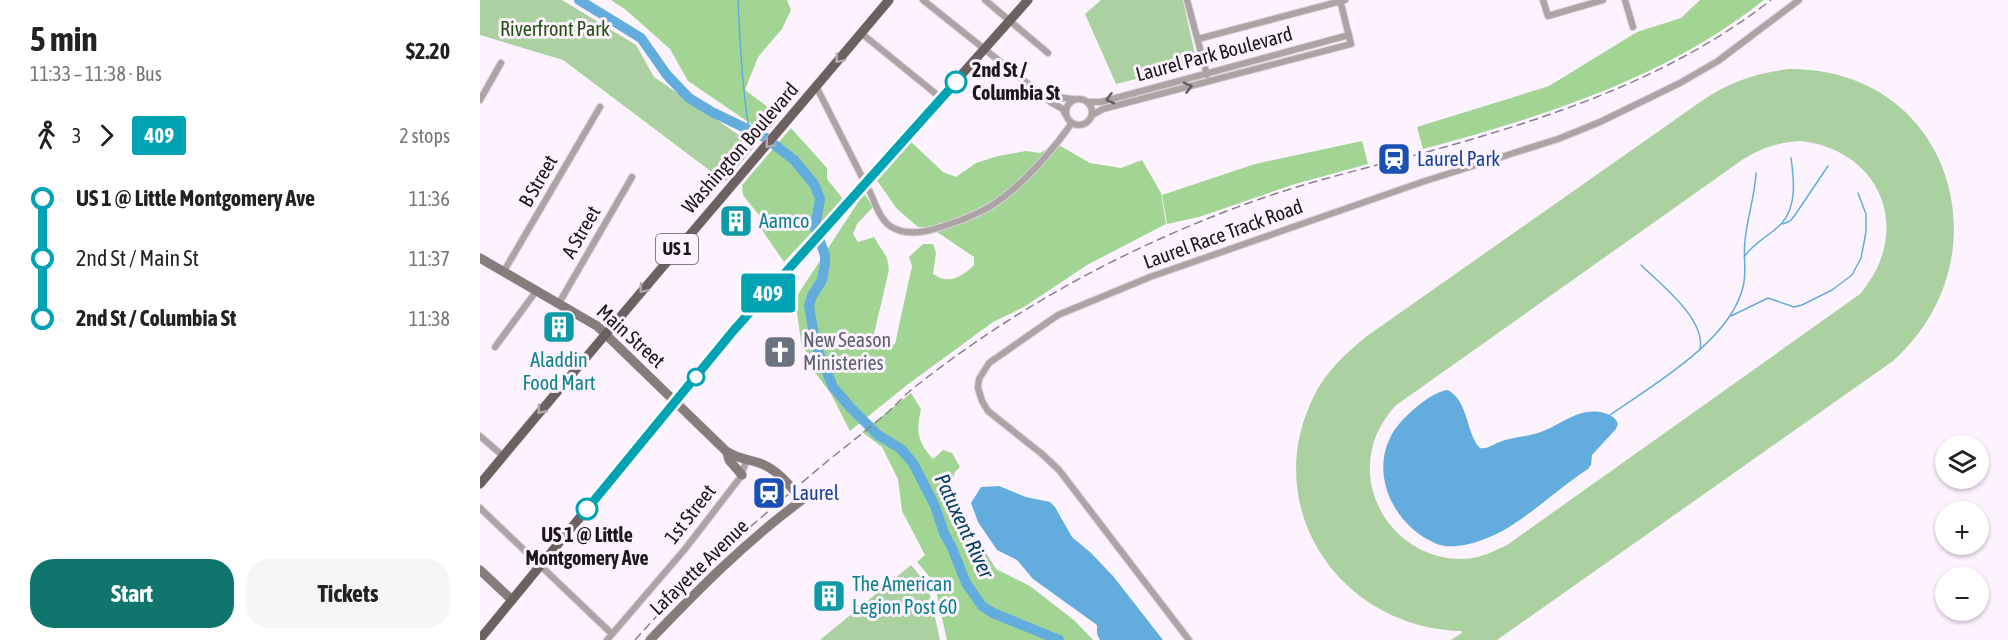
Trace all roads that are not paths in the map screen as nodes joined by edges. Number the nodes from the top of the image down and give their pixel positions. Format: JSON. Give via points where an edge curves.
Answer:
{"nodes":[{"id":1,"x":889,"y":0,"type":"edge"},
{"id":2,"x":923,"y":0,"type":"edge"},
{"id":3,"x":985,"y":0,"type":"edge"},
{"id":4,"x":1028,"y":0,"type":"edge"},
{"id":5,"x":1187,"y":0,"type":"edge"},
{"id":6,"x":1342,"y":0,"type":"edge"},
{"id":7,"x":1544,"y":0,"type":"edge"},
{"id":8,"x":1603,"y":0,"type":"edge"},
{"id":9,"x":1625,"y":0,"type":"edge"},
{"id":10,"x":1799,"y":0,"type":"edge"},
{"id":11,"x":1010,"y":21,"type":"junction"},
{"id":12,"x":1633,"y":27,"type":"dead end"},
{"id":13,"x":861,"y":33,"type":"junction"},
{"id":14,"x":1349,"y":35,"type":"junction"},
{"id":15,"x":1198,"y":39,"type":"junction"},
{"id":16,"x":985,"y":49,"type":"junction"},
{"id":17,"x":1048,"y":53,"type":"dead end"},
{"id":18,"x":501,"y":63,"type":"dead end"},
{"id":19,"x":1207,"y":73,"type":"junction"},
{"id":20,"x":1209,"y":81,"type":"junction"},
{"id":21,"x":816,"y":87,"type":"junction"},
{"id":22,"x":1044,"y":96,"type":"junction"},
{"id":23,"x":941,"y":98,"type":"junction"},
{"id":24,"x":1073,"y":99,"type":"junction"},
{"id":25,"x":480,"y":100,"type":"edge"},
{"id":26,"x":1088,"y":102,"type":"junction"},
{"id":27,"x":600,"y":107,"type":"dead end"},
{"id":28,"x":1065,"y":114,"type":"junction"},
{"id":29,"x":1092,"y":115,"type":"junction"},
{"id":30,"x":1072,"y":123,"type":"junction"},
{"id":31,"x":632,"y":177,"type":"dead end"},
{"id":32,"x":862,"y":177,"type":"dead end"},
{"id":33,"x":869,"y":190,"type":"dead end"},
{"id":34,"x":480,"y":258,"type":"edge"},
{"id":35,"x":504,"y":271,"type":"junction"},
{"id":36,"x":537,"y":290,"type":"junction"},
{"id":37,"x":559,"y":303,"type":"junction"},
{"id":38,"x":605,"y":333,"type":"junction"},
{"id":39,"x":495,"y":347,"type":"dead end"},
{"id":40,"x":676,"y":403,"type":"junction"},
{"id":41,"x":480,"y":436,"type":"edge"},
{"id":42,"x":727,"y":452,"type":"junction"},
{"id":43,"x":503,"y":456,"type":"junction"},
{"id":44,"x":747,"y":460,"type":"junction"},
{"id":45,"x":742,"y":475,"type":"junction"},
{"id":46,"x":480,"y":484,"type":"edge"},
{"id":47,"x":802,"y":500,"type":"joint"},
{"id":48,"x":480,"y":508,"type":"edge"},
{"id":49,"x":540,"y":566,"type":"junction"},
{"id":50,"x":480,"y":570,"type":"edge"},
{"id":51,"x":512,"y":600,"type":"junction"},
{"id":52,"x":612,"y":634,"type":"junction"},
{"id":53,"x":480,"y":639,"type":"edge"},
{"id":54,"x":607,"y":640,"type":"edge"},
{"id":55,"x":650,"y":640,"type":"edge"},
{"id":56,"x":1189,"y":640,"type":"edge"}],
"edges":[{"from":1,"to":13,"type":"main road","name":"Washington Boulevard","number":"US 1"},
{"from":2,"to":16,"type":"street"},
{"from":3,"to":11,"type":"street"},
{"from":4,"to":11,"type":"main road"},
{"from":5,"to":15,"type":"street"},
{"from":6,"to":14,"type":"street"},
{"from":6,"to":15,"type":"street"},
{"from":7,"to":8,"type":"street","via":[[1548,16]]},
{"from":9,"to":12,"type":"street"},
{"from":10,"to":56,"type":"street","name":"Laurel Race Track Road","via":[[1718,62],[1599,122],[1150,277],[1058,315],[989,363],[978,388],[988,411],[1059,470]]},
{"from":11,"to":16,"type":"main road"},
{"from":11,"to":17,"type":"street"},
{"from":13,"to":21,"type":"main road","name":"Washington Boulevard","number":"US 1","one_way":true},
{"from":13,"to":23,"type":"street"},
{"from":14,"to":19,"type":"street","name":"Laurel Park Boulevard"},
{"from":14,"to":20,"type":"street","name":"Laurel Park Boulevard","via":[[1351,44]]},
{"from":15,"to":19,"type":"street"},
{"from":16,"to":22,"type":"street"},
{"from":16,"to":23,"type":"main road"},
{"from":18,"to":25,"type":"street"},
{"from":19,"to":20,"type":"street"},
{"from":19,"to":26,"type":"street","name":"Laurel Park Boulevard","one_way":true},
{"from":29,"to":20,"type":"street","name":"Laurel Park Boulevard","one_way":true},
{"from":21,"to":32,"type":"street"},
{"from":21,"to":38,"type":"main road","name":"Washington Boulevard","number":"US 1","one_way":true},
{"from":22,"to":24,"type":"street","name":"Laurel Park Boulevard"},
{"from":22,"to":28,"type":"street"},
{"from":23,"to":40,"type":"main road","via":[[734,330]]},
{"from":24,"to":26,"type":"street","name":"Laurel Park Boulevard"},
{"from":24,"to":28,"type":"street"},
{"from":26,"to":29,"type":"street"},
{"from":27,"to":35,"type":"street","name":"B Street"},
{"from":28,"to":30,"type":"street"},
{"from":29,"to":30,"type":"street","name":"Laurel Park Boulevard","via":[[1083,124]]},
{"from":30,"to":33,"type":"street","via":[[1057,144],[1007,194],[991,206],[941,227],[921,233],[897,230],[882,217]]},
{"from":31,"to":37,"type":"street","name":"A Street"},
{"from":34,"to":35,"type":"street","name":"Main Street"},
{"from":35,"to":36,"type":"street","name":"Main Street"},
{"from":36,"to":37,"type":"street","name":"Main Street"},
{"from":36,"to":39,"type":"street"},
{"from":37,"to":38,"type":"street","name":"Main Street"},
{"from":38,"to":40,"type":"street","name":"Main Street"},
{"from":38,"to":43,"type":"main road","name":"Washington Boulevard","number":"US 1","one_way":true},
{"from":40,"to":42,"type":"street","name":"Main Street"},
{"from":40,"to":49,"type":"main road"},
{"from":41,"to":43,"type":"street"},
{"from":42,"to":44,"type":"street","name":"Main Street"},
{"from":42,"to":45,"type":"street"},
{"from":43,"to":46,"type":"main road","name":"Washington Boulevard","number":"US 1"},
{"from":44,"to":45,"type":"street","name":"1st Street"},
{"from":44,"to":47,"type":"street","name":"Main Street","via":[[774,471]]},
{"from":45,"to":52,"type":"street","name":"1st Street"},
{"from":47,"to":55,"type":"street","name":"Lafayette Avenue","via":[[756,535]]},
{"from":48,"to":49,"type":"street"},
{"from":49,"to":51,"type":"main road"},
{"from":49,"to":52,"type":"street"},
{"from":50,"to":51,"type":"street"},
{"from":51,"to":53,"type":"main road"},
{"from":52,"to":54,"type":"street","name":"1st Street"}]}
